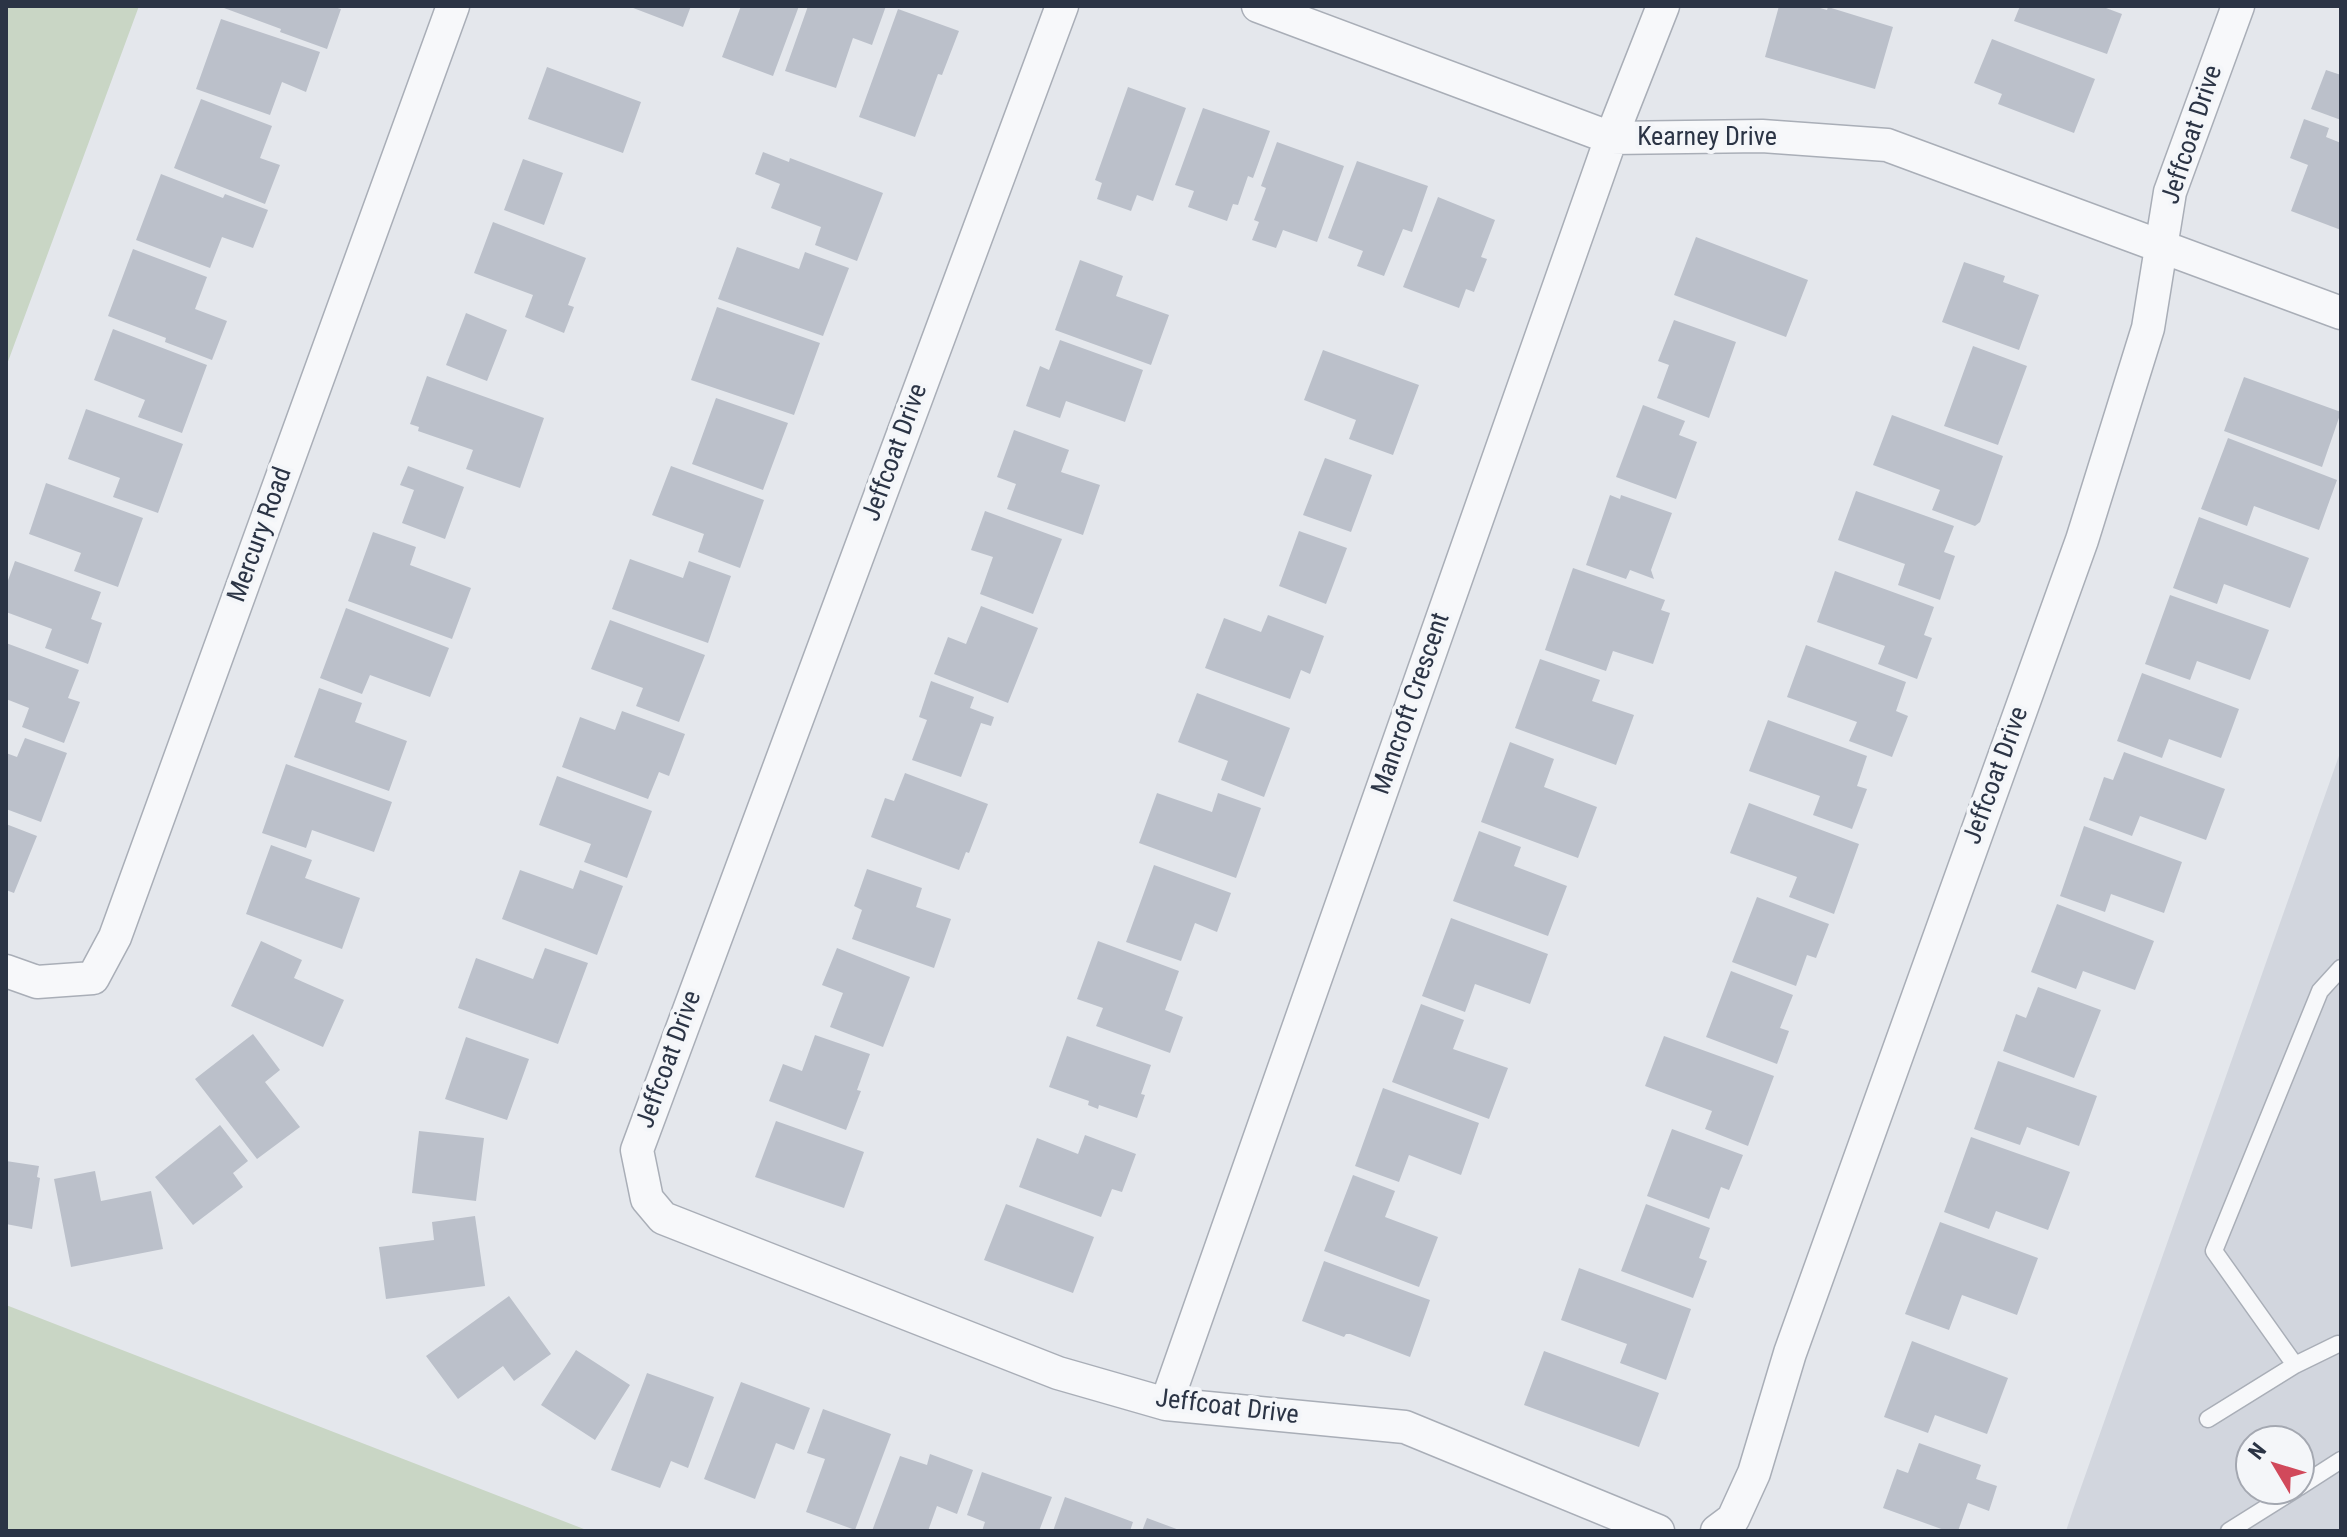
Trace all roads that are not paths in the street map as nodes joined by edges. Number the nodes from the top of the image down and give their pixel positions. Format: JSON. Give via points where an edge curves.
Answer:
{"nodes":[{"id":1,"x":453,"y":6,"type":"edge"},
{"id":2,"x":1062,"y":6,"type":"edge"},
{"id":3,"x":1258,"y":6,"type":"edge"},
{"id":4,"x":1663,"y":6,"type":"edge"},
{"id":5,"x":2238,"y":6,"type":"edge"},
{"id":6,"x":1611,"y":138,"type":"junction"},
{"id":7,"x":2162,"y":247,"type":"junction"},
{"id":8,"x":2341,"y":313,"type":"edge"},
{"id":9,"x":2341,"y":968,"type":"edge"},
{"id":10,"x":6,"y":971,"type":"edge"},
{"id":11,"x":2340,"y":1345,"type":"edge"},
{"id":12,"x":2295,"y":1365,"type":"junction"},
{"id":13,"x":1166,"y":1404,"type":"junction"},
{"id":14,"x":2208,"y":1419,"type":"dead end"},
{"id":15,"x":2341,"y":1460,"type":"edge"},
{"id":16,"x":2315,"y":1477,"type":"edge"},
{"id":17,"x":2270,"y":1505,"type":"edge"},
{"id":18,"x":1658,"y":1531,"type":"edge"},
{"id":19,"x":1717,"y":1531,"type":"edge"},
{"id":20,"x":2229,"y":1531,"type":"edge"}],
"edges":[{"from":1,"to":10,"type":"street","name":"Mercury Road","via":[[115,937],[93,978],[37,982]]},
{"from":2,"to":13,"type":"street","name":"Jeffcoat Drive","via":[[637,1150],[647,1199],[663,1218],[1058,1373]]},
{"from":3,"to":6,"type":"street","name":"Kearney Drive"},
{"from":4,"to":6,"type":"street","name":"Mancroft Crescent"},
{"from":5,"to":7,"type":"street","name":"Jeffcoat Drive","via":[[2170,192]]},
{"from":6,"to":7,"type":"street","name":"Kearney Drive","via":[[1762,136],[1887,145]]},
{"from":6,"to":13,"type":"street","name":"Mancroft Crescent"},
{"from":7,"to":8,"type":"street","name":"Kearney Drive"},
{"from":7,"to":19,"type":"street","name":"Jeffcoat Drive","via":[[2148,328],[2082,540],[1790,1353],[1754,1473],[1733,1519]]},
{"from":9,"to":12,"type":"lane","via":[[2320,991],[2214,1251]]},
{"from":11,"to":12,"type":"lane"},
{"from":12,"to":14,"type":"lane"},
{"from":13,"to":18,"type":"street","name":"Jeffcoat Drive","via":[[1405,1427]]},
{"from":15,"to":16,"type":"lane"},
{"from":17,"to":20,"type":"lane"}]}
